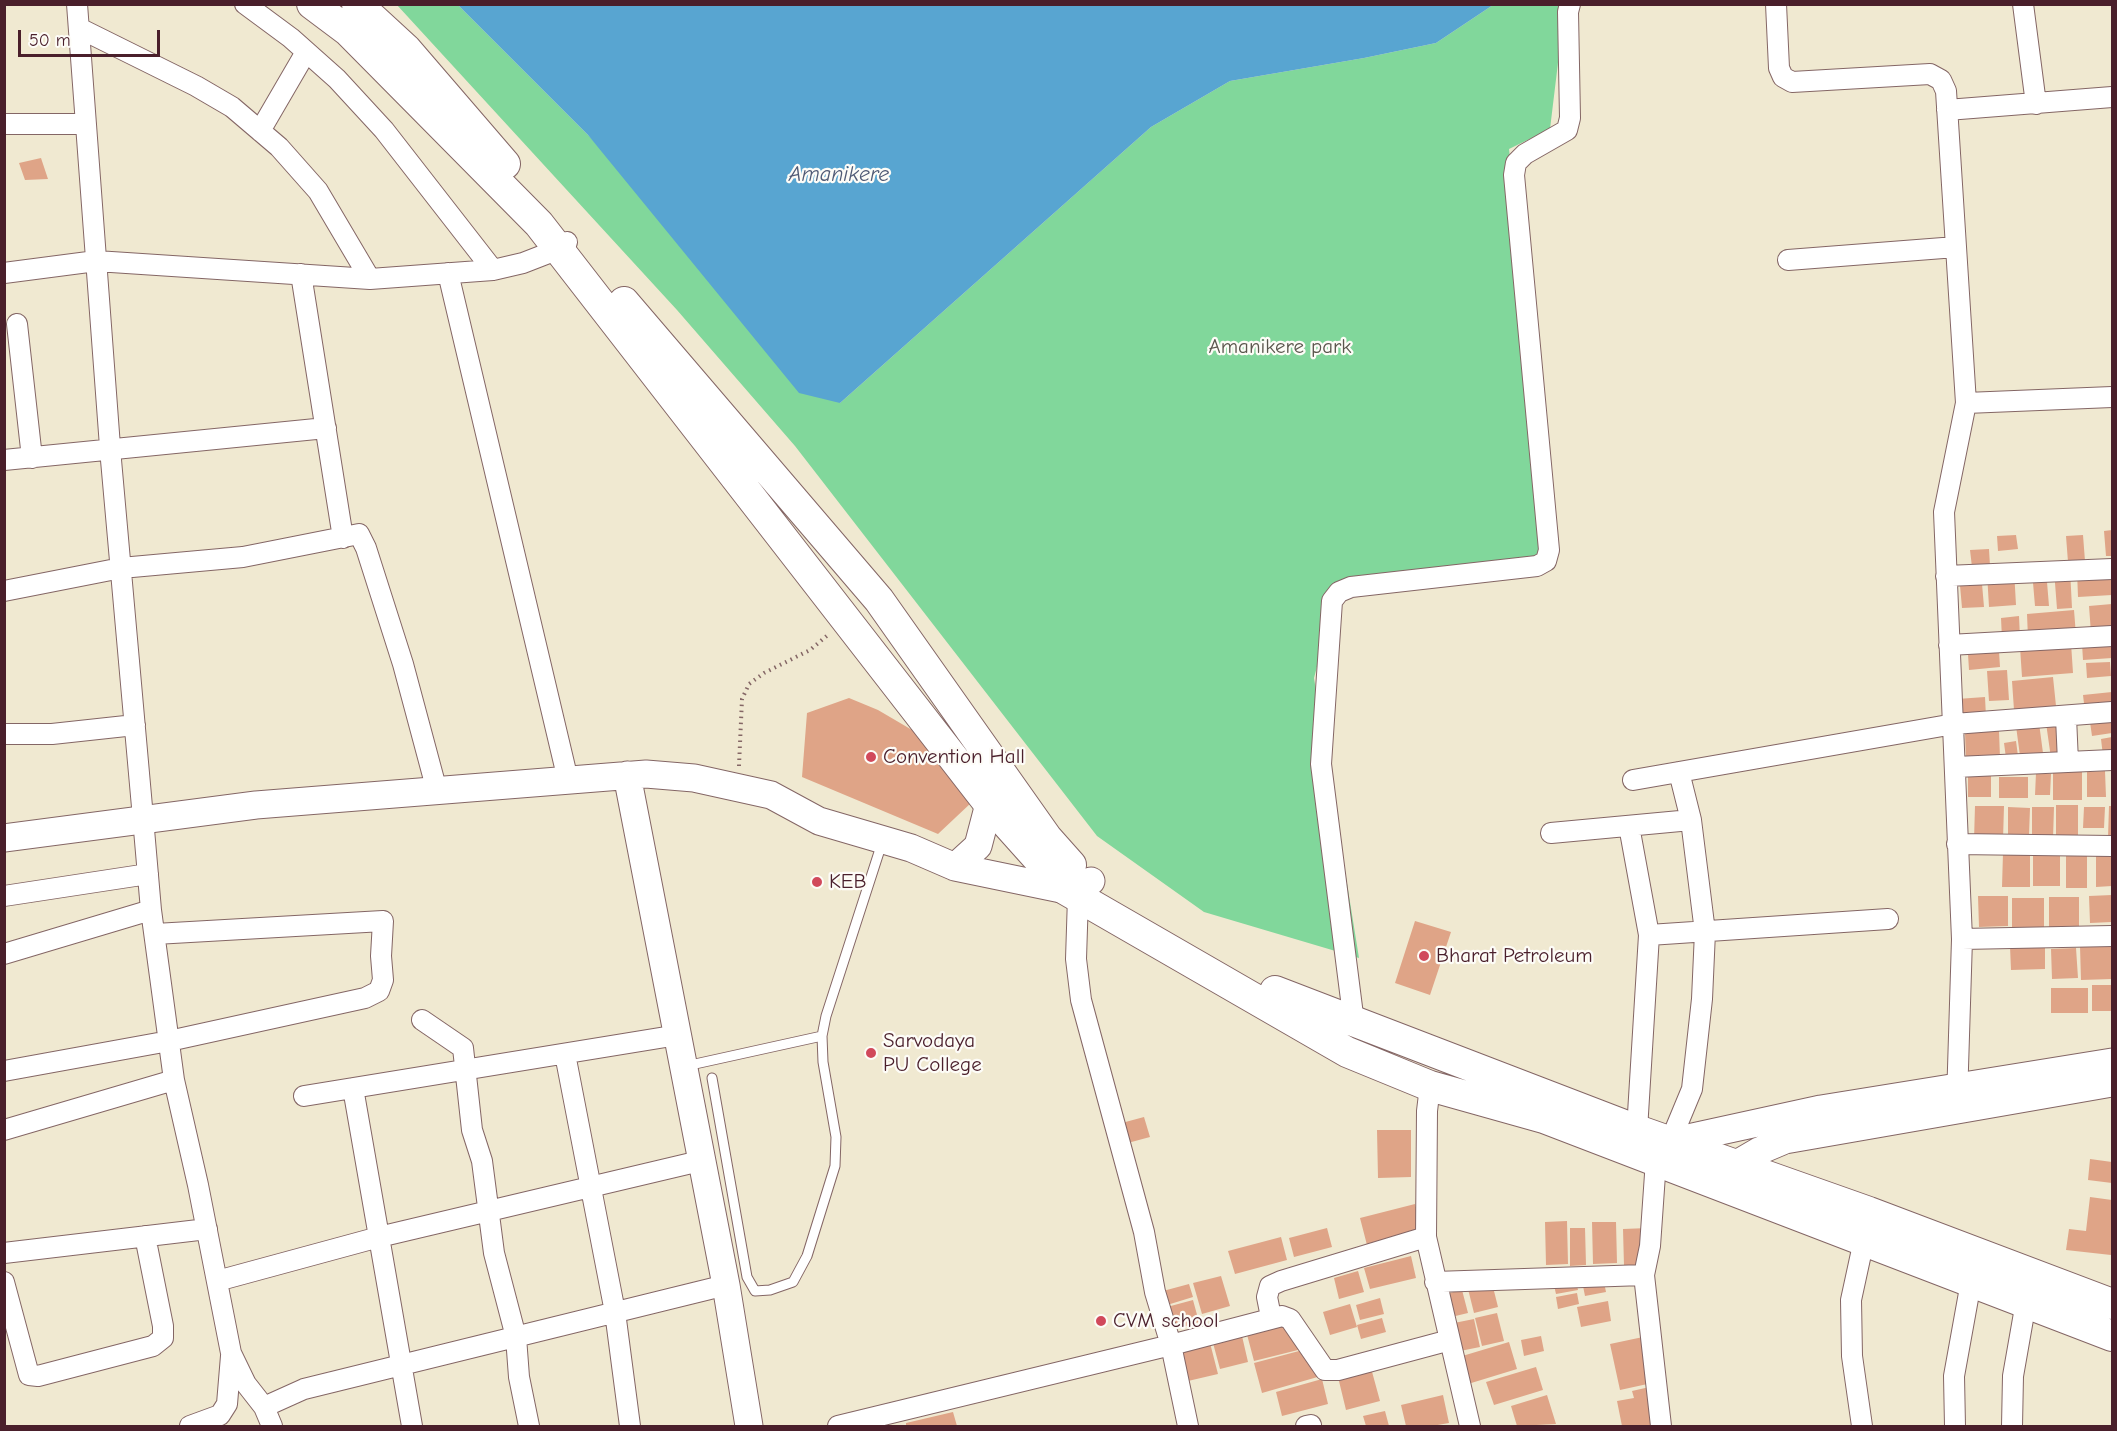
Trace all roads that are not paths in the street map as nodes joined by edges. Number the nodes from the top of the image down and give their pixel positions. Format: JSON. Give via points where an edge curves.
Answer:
{"nodes":[{"id":1,"x":77,"y":4,"type":"edge"},
{"id":2,"x":244,"y":4,"type":"edge"},
{"id":3,"x":312,"y":4,"type":"edge"},
{"id":4,"x":357,"y":4,"type":"edge"},
{"id":5,"x":1570,"y":4,"type":"edge"},
{"id":6,"x":1776,"y":4,"type":"edge"},
{"id":7,"x":2023,"y":4,"type":"edge"},
{"id":8,"x":79,"y":28,"type":"junction"},
{"id":9,"x":306,"y":52,"type":"junction"},
{"id":10,"x":2112,"y":97,"type":"edge"},
{"id":11,"x":2036,"y":104,"type":"junction"},
{"id":12,"x":1947,"y":110,"type":"junction"},
{"id":13,"x":4,"y":124,"type":"edge"},
{"id":14,"x":86,"y":124,"type":"junction"},
{"id":15,"x":260,"y":131,"type":"junction"},
{"id":16,"x":564,"y":245,"type":"junction"},
{"id":17,"x":1956,"y":247,"type":"junction"},
{"id":18,"x":1788,"y":260,"type":"dead end"},
{"id":19,"x":96,"y":261,"type":"junction"},
{"id":20,"x":493,"y":270,"type":"junction"},
{"id":21,"x":4,"y":273,"type":"edge"},
{"id":22,"x":448,"y":273,"type":"junction"},
{"id":23,"x":301,"y":274,"type":"junction"},
{"id":24,"x":370,"y":279,"type":"junction"},
{"id":25,"x":17,"y":324,"type":"dead end"},
{"id":26,"x":2112,"y":397,"type":"edge"},
{"id":27,"x":1966,"y":403,"type":"junction"},
{"id":28,"x":326,"y":428,"type":"junction"},
{"id":29,"x":110,"y":451,"type":"junction"},
{"id":30,"x":32,"y":458,"type":"junction"},
{"id":31,"x":4,"y":460,"type":"edge"},
{"id":32,"x":344,"y":538,"type":"junction"},
{"id":33,"x":120,"y":568,"type":"junction"},
{"id":34,"x":2112,"y":569,"type":"edge"},
{"id":35,"x":1946,"y":576,"type":"junction"},
{"id":36,"x":4,"y":591,"type":"edge"},
{"id":37,"x":2112,"y":636,"type":"edge"},
{"id":38,"x":1950,"y":645,"type":"junction"},
{"id":39,"x":2112,"y":712,"type":"edge"},
{"id":40,"x":2066,"y":717,"type":"junction"},
{"id":41,"x":1954,"y":724,"type":"junction"},
{"id":42,"x":135,"y":725,"type":"junction"},
{"id":43,"x":4,"y":734,"type":"edge"},
{"id":44,"x":2112,"y":760,"type":"edge"},
{"id":45,"x":2068,"y":762,"type":"junction"},
{"id":46,"x":1956,"y":767,"type":"junction"},
{"id":47,"x":1679,"y":772,"type":"junction"},
{"id":48,"x":627,"y":775,"type":"junction"},
{"id":49,"x":568,"y":780,"type":"junction"},
{"id":50,"x":1633,"y":780,"type":"dead end"},
{"id":51,"x":438,"y":791,"type":"junction"},
{"id":52,"x":989,"y":804,"type":"junction"},
{"id":53,"x":143,"y":818,"type":"junction"},
{"id":54,"x":1691,"y":820,"type":"junction"},
{"id":55,"x":1629,"y":825,"type":"junction"},
{"id":56,"x":1551,"y":833,"type":"dead end"},
{"id":57,"x":4,"y":838,"type":"edge"},
{"id":58,"x":882,"y":841,"type":"junction"},
{"id":59,"x":1957,"y":844,"type":"junction"},
{"id":60,"x":2112,"y":846,"type":"edge"},
{"id":61,"x":955,"y":867,"type":"junction"},
{"id":62,"x":148,"y":874,"type":"junction"},
{"id":63,"x":1078,"y":889,"type":"junction"},
{"id":64,"x":4,"y":896,"type":"edge"},
{"id":65,"x":151,"y":910,"type":"junction"},
{"id":66,"x":1888,"y":919,"type":"dead end"},
{"id":67,"x":1705,"y":932,"type":"junction"},
{"id":68,"x":155,"y":934,"type":"junction"},
{"id":69,"x":1649,"y":934,"type":"junction"},
{"id":70,"x":2112,"y":936,"type":"edge"},
{"id":71,"x":1962,"y":939,"type":"junction"},
{"id":72,"x":4,"y":954,"type":"edge"},
{"id":73,"x":422,"y":1020,"type":"dead end"},
{"id":74,"x":1354,"y":1023,"type":"junction"},
{"id":75,"x":678,"y":1035,"type":"junction"},
{"id":76,"x":822,"y":1036,"type":"junction"},
{"id":77,"x":169,"y":1041,"type":"junction"},
{"id":78,"x":565,"y":1054,"type":"junction"},
{"id":79,"x":2112,"y":1062,"type":"edge"},
{"id":80,"x":683,"y":1067,"type":"junction"},
{"id":81,"x":464,"y":1070,"type":"junction"},
{"id":82,"x":4,"y":1071,"type":"edge"},
{"id":83,"x":712,"y":1078,"type":"dead end"},
{"id":84,"x":174,"y":1080,"type":"junction"},
{"id":85,"x":2112,"y":1083,"type":"edge"},
{"id":86,"x":1430,"y":1086,"type":"junction"},
{"id":87,"x":353,"y":1088,"type":"junction"},
{"id":88,"x":304,"y":1096,"type":"dead end"},
{"id":89,"x":1957,"y":1099,"type":"junction"},
{"id":90,"x":4,"y":1130,"type":"edge"},
{"id":91,"x":1637,"y":1130,"type":"junction"},
{"id":92,"x":1663,"y":1151,"type":"junction"},
{"id":93,"x":700,"y":1161,"type":"junction"},
{"id":94,"x":1726,"y":1174,"type":"junction"},
{"id":95,"x":591,"y":1187,"type":"junction"},
{"id":96,"x":489,"y":1210,"type":"junction"},
{"id":97,"x":207,"y":1229,"type":"junction"},
{"id":98,"x":145,"y":1236,"type":"junction"},
{"id":99,"x":379,"y":1237,"type":"junction"},
{"id":100,"x":1426,"y":1237,"type":"junction"},
{"id":101,"x":1864,"y":1240,"type":"junction"},
{"id":102,"x":4,"y":1253,"type":"edge"},
{"id":103,"x":1644,"y":1275,"type":"junction"},
{"id":104,"x":217,"y":1281,"type":"junction"},
{"id":105,"x":4,"y":1282,"type":"edge"},
{"id":106,"x":1436,"y":1282,"type":"junction"},
{"id":107,"x":1971,"y":1282,"type":"junction"},
{"id":108,"x":726,"y":1285,"type":"junction"},
{"id":109,"x":2026,"y":1302,"type":"junction"},
{"id":110,"x":2112,"y":1304,"type":"edge"},
{"id":111,"x":615,"y":1312,"type":"junction"},
{"id":112,"x":1271,"y":1317,"type":"junction"},
{"id":113,"x":2112,"y":1336,"type":"edge"},
{"id":114,"x":516,"y":1337,"type":"junction"},
{"id":115,"x":1450,"y":1340,"type":"junction"},
{"id":116,"x":1171,"y":1345,"type":"junction"},
{"id":117,"x":231,"y":1353,"type":"junction"},
{"id":118,"x":400,"y":1366,"type":"junction"},
{"id":119,"x":264,"y":1407,"type":"junction"},
{"id":120,"x":190,"y":1426,"type":"edge"},
{"id":121,"x":272,"y":1426,"type":"edge"},
{"id":122,"x":412,"y":1426,"type":"edge"},
{"id":123,"x":529,"y":1426,"type":"edge"},
{"id":124,"x":630,"y":1426,"type":"edge"},
{"id":125,"x":750,"y":1426,"type":"edge"},
{"id":126,"x":838,"y":1426,"type":"edge"},
{"id":127,"x":1188,"y":1426,"type":"edge"},
{"id":128,"x":1470,"y":1426,"type":"edge"},
{"id":129,"x":1660,"y":1426,"type":"edge"},
{"id":130,"x":1862,"y":1426,"type":"edge"},
{"id":131,"x":1955,"y":1426,"type":"edge"},
{"id":132,"x":2012,"y":1426,"type":"edge"}],
"edges":[{"from":1,"to":8,"type":"street"},
{"from":2,"to":9,"type":"street"},
{"from":3,"to":16,"type":"main road","via":[[348,31]]},
{"from":4,"to":16,"type":"main road","via":[[406,49]]},
{"from":5,"to":74,"type":"street","via":[[1568,130],[1525,154],[1516,163],[1514,175],[1549,550],[1546,561],[1537,566],[1350,587],[1332,601],[1321,764]]},
{"from":6,"to":12,"type":"street","via":[[1779,68],[1783,77],[1792,82],[1930,74],[1941,80]]},
{"from":7,"to":11,"type":"street"},
{"from":8,"to":14,"type":"street"},
{"from":8,"to":15,"type":"street","via":[[196,86],[232,107]]},
{"from":9,"to":15,"type":"street"},
{"from":9,"to":20,"type":"street","via":[[384,130]]},
{"from":10,"to":11,"type":"street"},
{"from":11,"to":12,"type":"street"},
{"from":12,"to":17,"type":"street"},
{"from":13,"to":14,"type":"street"},
{"from":14,"to":19,"type":"street"},
{"from":15,"to":24,"type":"street","via":[[318,191]]},
{"from":16,"to":20,"type":"street","via":[[523,263]]},
{"from":16,"to":52,"type":"main road"},
{"from":16,"to":63,"type":"main road","via":[[879,600],[1047,838],[1078,873]]},
{"from":17,"to":18,"type":"street"},
{"from":17,"to":27,"type":"street"},
{"from":19,"to":21,"type":"street"},
{"from":19,"to":23,"type":"street"},
{"from":19,"to":29,"type":"street"},
{"from":20,"to":22,"type":"street"},
{"from":22,"to":24,"type":"street"},
{"from":22,"to":49,"type":"street"},
{"from":23,"to":24,"type":"street"},
{"from":23,"to":28,"type":"street"},
{"from":25,"to":30,"type":"street"},
{"from":26,"to":27,"type":"street"},
{"from":27,"to":35,"type":"street","via":[[1944,512]]},
{"from":28,"to":29,"type":"street"},
{"from":28,"to":32,"type":"street"},
{"from":29,"to":30,"type":"street"},
{"from":29,"to":33,"type":"street"},
{"from":30,"to":31,"type":"street"},
{"from":32,"to":33,"type":"street","via":[[243,557]]},
{"from":32,"to":51,"type":"street","via":[[359,534],[366,548]]},
{"from":33,"to":36,"type":"street"},
{"from":33,"to":42,"type":"street"},
{"from":34,"to":35,"type":"street"},
{"from":35,"to":38,"type":"street"},
{"from":37,"to":38,"type":"street"},
{"from":38,"to":41,"type":"street"},
{"from":39,"to":40,"type":"street"},
{"from":40,"to":41,"type":"street"},
{"from":40,"to":45,"type":"street"},
{"from":41,"to":46,"type":"street"},
{"from":41,"to":47,"type":"street"},
{"from":42,"to":43,"type":"street","via":[[52,734]]},
{"from":42,"to":53,"type":"street"},
{"from":44,"to":45,"type":"street"},
{"from":45,"to":46,"type":"street"},
{"from":46,"to":59,"type":"street"},
{"from":47,"to":50,"type":"street"},
{"from":47,"to":54,"type":"street"},
{"from":48,"to":49,"type":"main road"},
{"from":48,"to":58,"type":"main road","via":[[694,778],[771,795],[819,821]]},
{"from":48,"to":75,"type":"main road"},
{"from":49,"to":51,"type":"main road"},
{"from":51,"to":53,"type":"main road"},
{"from":52,"to":61,"type":"main road","via":[[978,846]]},
{"from":52,"to":63,"type":"main road"},
{"from":53,"to":57,"type":"main road"},
{"from":53,"to":62,"type":"street"},
{"from":54,"to":55,"type":"street"},
{"from":54,"to":67,"type":"street"},
{"from":55,"to":56,"type":"street"},
{"from":55,"to":69,"type":"street"},
{"from":58,"to":61,"type":"main road","via":[[911,848]]},
{"from":58,"to":76,"type":"lane"},
{"from":59,"to":60,"type":"street"},
{"from":59,"to":71,"type":"street"},
{"from":61,"to":63,"type":"main road"},
{"from":62,"to":64,"type":"street"},
{"from":62,"to":65,"type":"street"},
{"from":63,"to":74,"type":"main road","via":[[1285,997]]},
{"from":63,"to":86,"type":"main road","via":[[1347,1052]]},
{"from":63,"to":116,"type":"street","via":[[1076,959],[1081,1000]]},
{"from":65,"to":68,"type":"street"},
{"from":65,"to":72,"type":"street"},
{"from":66,"to":67,"type":"street"},
{"from":67,"to":69,"type":"street"},
{"from":67,"to":92,"type":"street","via":[[1692,1089]]},
{"from":68,"to":77,"type":"street"},
{"from":68,"to":77,"type":"street","via":[[384,921],[383,980],[379,991],[365,998]]},
{"from":69,"to":91,"type":"street"},
{"from":70,"to":71,"type":"street"},
{"from":71,"to":89,"type":"street"},
{"from":73,"to":81,"type":"street","via":[[463,1048]]},
{"from":74,"to":91,"type":"main road"},
{"from":75,"to":78,"type":"street"},
{"from":75,"to":80,"type":"main road"},
{"from":76,"to":80,"type":"lane"},
{"from":76,"to":83,"type":"lane","via":[[836,1137],[835,1166],[807,1256],[793,1282],[770,1290],[755,1291],[747,1277]]},
{"from":77,"to":82,"type":"street"},
{"from":77,"to":84,"type":"street"},
{"from":78,"to":81,"type":"street"},
{"from":78,"to":95,"type":"street"},
{"from":79,"to":89,"type":"main road"},
{"from":80,"to":93,"type":"main road"},
{"from":81,"to":87,"type":"street"},
{"from":81,"to":96,"type":"street"},
{"from":84,"to":90,"type":"street"},
{"from":84,"to":97,"type":"street"},
{"from":85,"to":89,"type":"main road"},
{"from":86,"to":92,"type":"main road"},
{"from":86,"to":100,"type":"street"},
{"from":87,"to":88,"type":"street"},
{"from":87,"to":99,"type":"street"},
{"from":89,"to":92,"type":"main road","via":[[1821,1108]]},
{"from":89,"to":94,"type":"main road","via":[[1785,1140],[1759,1151]]},
{"from":91,"to":92,"type":"main road"},
{"from":92,"to":94,"type":"main road"},
{"from":92,"to":103,"type":"street"},
{"from":93,"to":95,"type":"street"},
{"from":93,"to":108,"type":"main road"},
{"from":94,"to":101,"type":"main road"},
{"from":94,"to":110,"type":"main road","via":[[1880,1216]]},
{"from":95,"to":96,"type":"street"},
{"from":95,"to":111,"type":"street"},
{"from":96,"to":99,"type":"street"},
{"from":96,"to":114,"type":"street","via":[[494,1253]]},
{"from":97,"to":98,"type":"street"},
{"from":97,"to":104,"type":"street"},
{"from":98,"to":102,"type":"street"},
{"from":98,"to":105,"type":"street","via":[[163,1326],[163,1338],[153,1346],[38,1376],[29,1375]]},
{"from":99,"to":104,"type":"street"},
{"from":99,"to":118,"type":"street"},
{"from":100,"to":106,"type":"street"},
{"from":100,"to":112,"type":"street","via":[[1270,1286],[1267,1297]]},
{"from":101,"to":107,"type":"main road"},
{"from":101,"to":130,"type":"street","via":[[1851,1300],[1852,1356]]},
{"from":103,"to":106,"type":"street"},
{"from":103,"to":129,"type":"street"},
{"from":104,"to":117,"type":"street"},
{"from":106,"to":115,"type":"street"},
{"from":107,"to":109,"type":"main road"},
{"from":107,"to":131,"type":"street","via":[[1954,1376]]},
{"from":108,"to":111,"type":"street"},
{"from":108,"to":125,"type":"main road"},
{"from":109,"to":113,"type":"main road"},
{"from":109,"to":132,"type":"street","via":[[2013,1376]]},
{"from":111,"to":114,"type":"street"},
{"from":111,"to":124,"type":"street"},
{"from":112,"to":115,"type":"street","via":[[1290,1319],[1325,1370],[1338,1370]]},
{"from":112,"to":116,"type":"street"},
{"from":114,"to":118,"type":"street"},
{"from":114,"to":123,"type":"street"},
{"from":115,"to":128,"type":"street"},
{"from":116,"to":126,"type":"street"},
{"from":116,"to":127,"type":"street"},
{"from":117,"to":119,"type":"street","via":[[246,1384]]},
{"from":117,"to":120,"type":"street","via":[[227,1404],[220,1415]]},
{"from":118,"to":119,"type":"street","via":[[304,1389]]},
{"from":118,"to":122,"type":"street"},
{"from":119,"to":121,"type":"street"}]}
